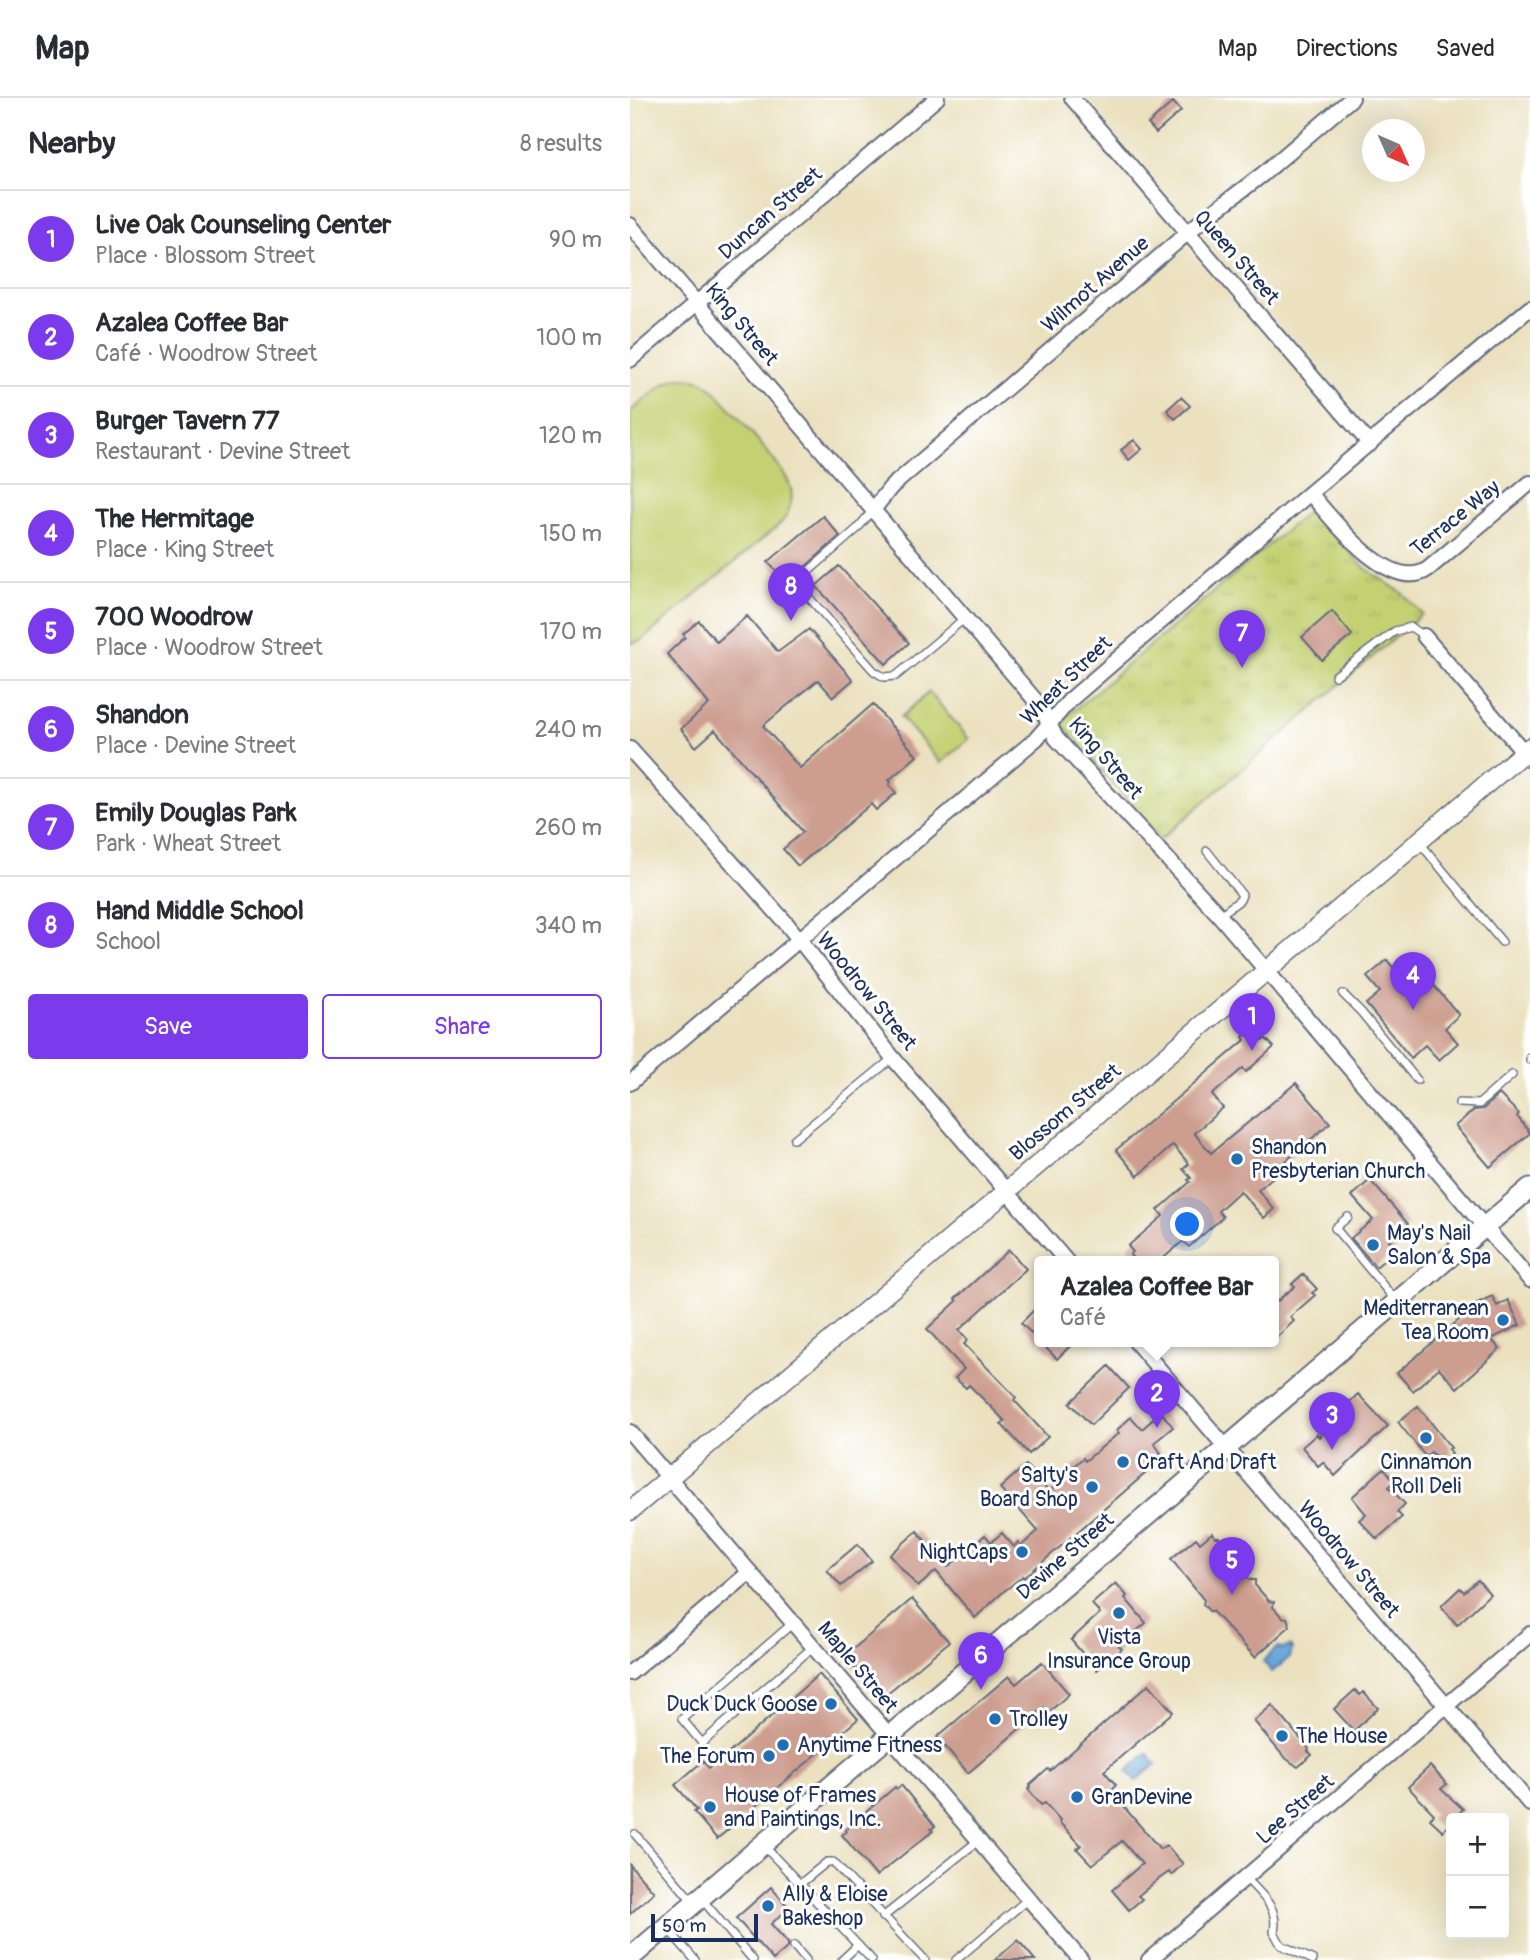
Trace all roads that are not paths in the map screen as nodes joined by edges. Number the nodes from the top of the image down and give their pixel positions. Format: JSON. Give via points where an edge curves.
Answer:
{"nodes":[{"id":1,"x":937,"y":98,"type":"edge"},
{"id":2,"x":1072,"y":98,"type":"edge"},
{"id":3,"x":1352,"y":98,"type":"edge"},
{"id":4,"x":630,"y":225,"type":"edge"},
{"id":5,"x":1188,"y":233,"type":"junction"},
{"id":6,"x":696,"y":303,"type":"junction"},
{"id":7,"x":1530,"y":307,"type":"edge"},
{"id":8,"x":630,"y":360,"type":"edge"},
{"id":9,"x":1370,"y":444,"type":"junction"},
{"id":10,"x":1530,"y":483,"type":"edge"},
{"id":11,"x":1310,"y":492,"type":"junction"},
{"id":12,"x":873,"y":510,"type":"junction"},
{"id":13,"x":965,"y":617,"type":"junction"},
{"id":14,"x":1424,"y":636,"type":"joint"},
{"id":15,"x":1335,"y":676,"type":"dead end"},
{"id":16,"x":1049,"y":722,"type":"junction"},
{"id":17,"x":630,"y":749,"type":"edge"},
{"id":18,"x":1528,"y":753,"type":"edge"},
{"id":19,"x":1419,"y":842,"type":"junction"},
{"id":20,"x":1207,"y":851,"type":"dead end"},
{"id":21,"x":1219,"y":915,"type":"junction"},
{"id":22,"x":799,"y":939,"type":"junction"},
{"id":23,"x":1502,"y":942,"type":"dead end"},
{"id":24,"x":1266,"y":971,"type":"junction"},
{"id":25,"x":1343,"y":994,"type":"dead end"},
{"id":26,"x":893,"y":1058,"type":"junction"},
{"id":27,"x":1512,"y":1075,"type":"dead end"},
{"id":28,"x":1417,"y":1080,"type":"dead end"},
{"id":29,"x":630,"y":1083,"type":"edge"},
{"id":30,"x":1459,"y":1103,"type":"dead end"},
{"id":31,"x":794,"y":1139,"type":"dead end"},
{"id":32,"x":1530,"y":1188,"type":"edge"},
{"id":33,"x":1007,"y":1191,"type":"junction"},
{"id":34,"x":1348,"y":1217,"type":"dead end"},
{"id":35,"x":1485,"y":1226,"type":"junction"},
{"id":36,"x":1062,"y":1256,"type":"edge"},
{"id":37,"x":1530,"y":1280,"type":"edge"},
{"id":38,"x":1397,"y":1302,"type":"junction"},
{"id":39,"x":1140,"y":1347,"type":"edge"},
{"id":40,"x":630,"y":1432,"type":"edge"},
{"id":41,"x":1226,"y":1448,"type":"junction"},
{"id":42,"x":669,"y":1478,"type":"junction"},
{"id":43,"x":630,"y":1511,"type":"edge"},
{"id":44,"x":750,"y":1572,"type":"junction"},
{"id":45,"x":793,"y":1623,"type":"junction"},
{"id":46,"x":1530,"y":1634,"type":"edge"},
{"id":47,"x":813,"y":1647,"type":"junction"},
{"id":48,"x":630,"y":1673,"type":"edge"},
{"id":49,"x":1446,"y":1706,"type":"junction"},
{"id":50,"x":890,"y":1736,"type":"junction"},
{"id":51,"x":1530,"y":1804,"type":"edge"},
{"id":52,"x":635,"y":1834,"type":"dead end"},
{"id":53,"x":979,"y":1839,"type":"junction"},
{"id":54,"x":763,"y":1845,"type":"junction"},
{"id":55,"x":1246,"y":1878,"type":"junction"},
{"id":56,"x":800,"y":1884,"type":"junction"},
{"id":57,"x":1029,"y":1899,"type":"junction"},
{"id":58,"x":698,"y":1900,"type":"junction"},
{"id":59,"x":883,"y":1917,"type":"junction"},
{"id":60,"x":667,"y":1927,"type":"junction"},
{"id":61,"x":858,"y":1945,"type":"junction"},
{"id":62,"x":794,"y":1946,"type":"dead end"},
{"id":63,"x":635,"y":1958,"type":"edge"},
{"id":64,"x":695,"y":1960,"type":"edge"},
{"id":65,"x":753,"y":1960,"type":"edge"},
{"id":66,"x":806,"y":1960,"type":"edge"},
{"id":67,"x":842,"y":1960,"type":"edge"},
{"id":68,"x":872,"y":1960,"type":"edge"},
{"id":69,"x":925,"y":1960,"type":"edge"},
{"id":70,"x":956,"y":1960,"type":"edge"},
{"id":71,"x":1081,"y":1960,"type":"edge"},
{"id":72,"x":1149,"y":1960,"type":"edge"},
{"id":73,"x":1313,"y":1960,"type":"edge"}],
"edges":[{"from":1,"to":6,"type":"street","name":"Duncan Street"},
{"from":2,"to":5,"type":"street","name":"Queen Street"},
{"from":3,"to":5,"type":"street","name":"Wilmot Avenue"},
{"from":4,"to":6,"type":"street","name":"King Street"},
{"from":5,"to":9,"type":"street","name":"Queen Street"},
{"from":5,"to":12,"type":"street","name":"Wilmot Avenue","via":[[891,487]]},
{"from":6,"to":8,"type":"street","name":"Duncan Street"},
{"from":6,"to":12,"type":"street","name":"King Street"},
{"from":7,"to":9,"type":"street","name":"Wheat Street"},
{"from":9,"to":11,"type":"street","name":"Wheat Street"},
{"from":10,"to":11,"type":"street","name":"Terrace Way","via":[[1428,569],[1413,576],[1396,571],[1349,539]]},
{"from":11,"to":16,"type":"street","name":"Wheat Street"},
{"from":12,"to":13,"type":"street","name":"King Street"},
{"from":12,"to":13,"type":"lane","via":[[802,577],[805,593],[884,677],[896,676]]},
{"from":13,"to":16,"type":"street","name":"King Street"},
{"from":14,"to":15,"type":"lane","via":[[1411,627],[1395,631]]},
{"from":14,"to":18,"type":"street"},
{"from":16,"to":21,"type":"street","name":"King Street","via":[[1056,738]]},
{"from":16,"to":22,"type":"street","name":"Wheat Street","via":[[1036,739]]},
{"from":17,"to":22,"type":"street","name":"Woodrow Street"},
{"from":18,"to":19,"type":"street","name":"Blossom Street"},
{"from":19,"to":23,"type":"lane"},
{"from":19,"to":24,"type":"street","name":"Blossom Street"},
{"from":20,"to":21,"type":"lane","via":[[1242,895]]},
{"from":21,"to":24,"type":"street","name":"King Street"},
{"from":22,"to":26,"type":"street","name":"Woodrow Street"},
{"from":22,"to":29,"type":"street","name":"Wheat Street"},
{"from":24,"to":33,"type":"street","name":"Blossom Street"},
{"from":24,"to":35,"type":"street","name":"King Street"},
{"from":25,"to":28,"type":"lane"},
{"from":26,"to":31,"type":"lane"},
{"from":26,"to":33,"type":"street","name":"Woodrow Street"},
{"from":27,"to":30,"type":"lane","via":[[1479,1104]]},
{"from":32,"to":35,"type":"main road","name":"Devine Street"},
{"from":33,"to":36,"type":"street","name":"Woodrow Street"},
{"from":33,"to":42,"type":"street","name":"Blossom Street"},
{"from":34,"to":38,"type":"lane","via":[[1335,1228]]},
{"from":35,"to":37,"type":"street","name":"King Street"},
{"from":35,"to":38,"type":"main road","name":"Devine Street"},
{"from":38,"to":41,"type":"main road","name":"Devine Street"},
{"from":39,"to":41,"type":"street","name":"Woodrow Street"},
{"from":40,"to":42,"type":"street","name":"Maple Street"},
{"from":41,"to":49,"type":"street","name":"Woodrow Street"},
{"from":41,"to":50,"type":"main road","name":"Devine Street"},
{"from":42,"to":43,"type":"street","name":"Blossom Street"},
{"from":42,"to":44,"type":"street","name":"Maple Street"},
{"from":44,"to":45,"type":"street","name":"Maple Street"},
{"from":44,"to":48,"type":"street"},
{"from":45,"to":47,"type":"street","name":"Maple Street"},
{"from":45,"to":47,"type":"lane","via":[[682,1719],[702,1743]]},
{"from":46,"to":49,"type":"street","name":"Lee Street"},
{"from":47,"to":50,"type":"street","name":"Maple Street"},
{"from":49,"to":51,"type":"street","name":"Woodrow Street"},
{"from":49,"to":55,"type":"street","name":"Lee Street"},
{"from":50,"to":53,"type":"street","name":"Maple Street"},
{"from":50,"to":54,"type":"main road","name":"Devine Street"},
{"from":52,"to":58,"type":"lane"},
{"from":53,"to":57,"type":"street","name":"Maple Street"},
{"from":53,"to":59,"type":"lane"},
{"from":54,"to":56,"type":"lane"},
{"from":54,"to":58,"type":"main road","name":"Devine Street"},
{"from":55,"to":72,"type":"street","name":"Lee Street"},
{"from":55,"to":73,"type":"lane","via":[[1272,1908],[1274,1932],[1281,1945]]},
{"from":56,"to":59,"type":"lane","via":[[830,1860]]},
{"from":56,"to":61,"type":"lane"},
{"from":57,"to":70,"type":"lane"},
{"from":57,"to":71,"type":"street","name":"Maple Street"},
{"from":58,"to":60,"type":"main road","name":"Devine Street"},
{"from":58,"to":65,"type":"lane"},
{"from":59,"to":69,"type":"lane"},
{"from":60,"to":63,"type":"main road","name":"Devine Street"},
{"from":60,"to":64,"type":"lane"},
{"from":61,"to":67,"type":"lane"},
{"from":61,"to":68,"type":"lane"},
{"from":62,"to":66,"type":"lane"}]}
